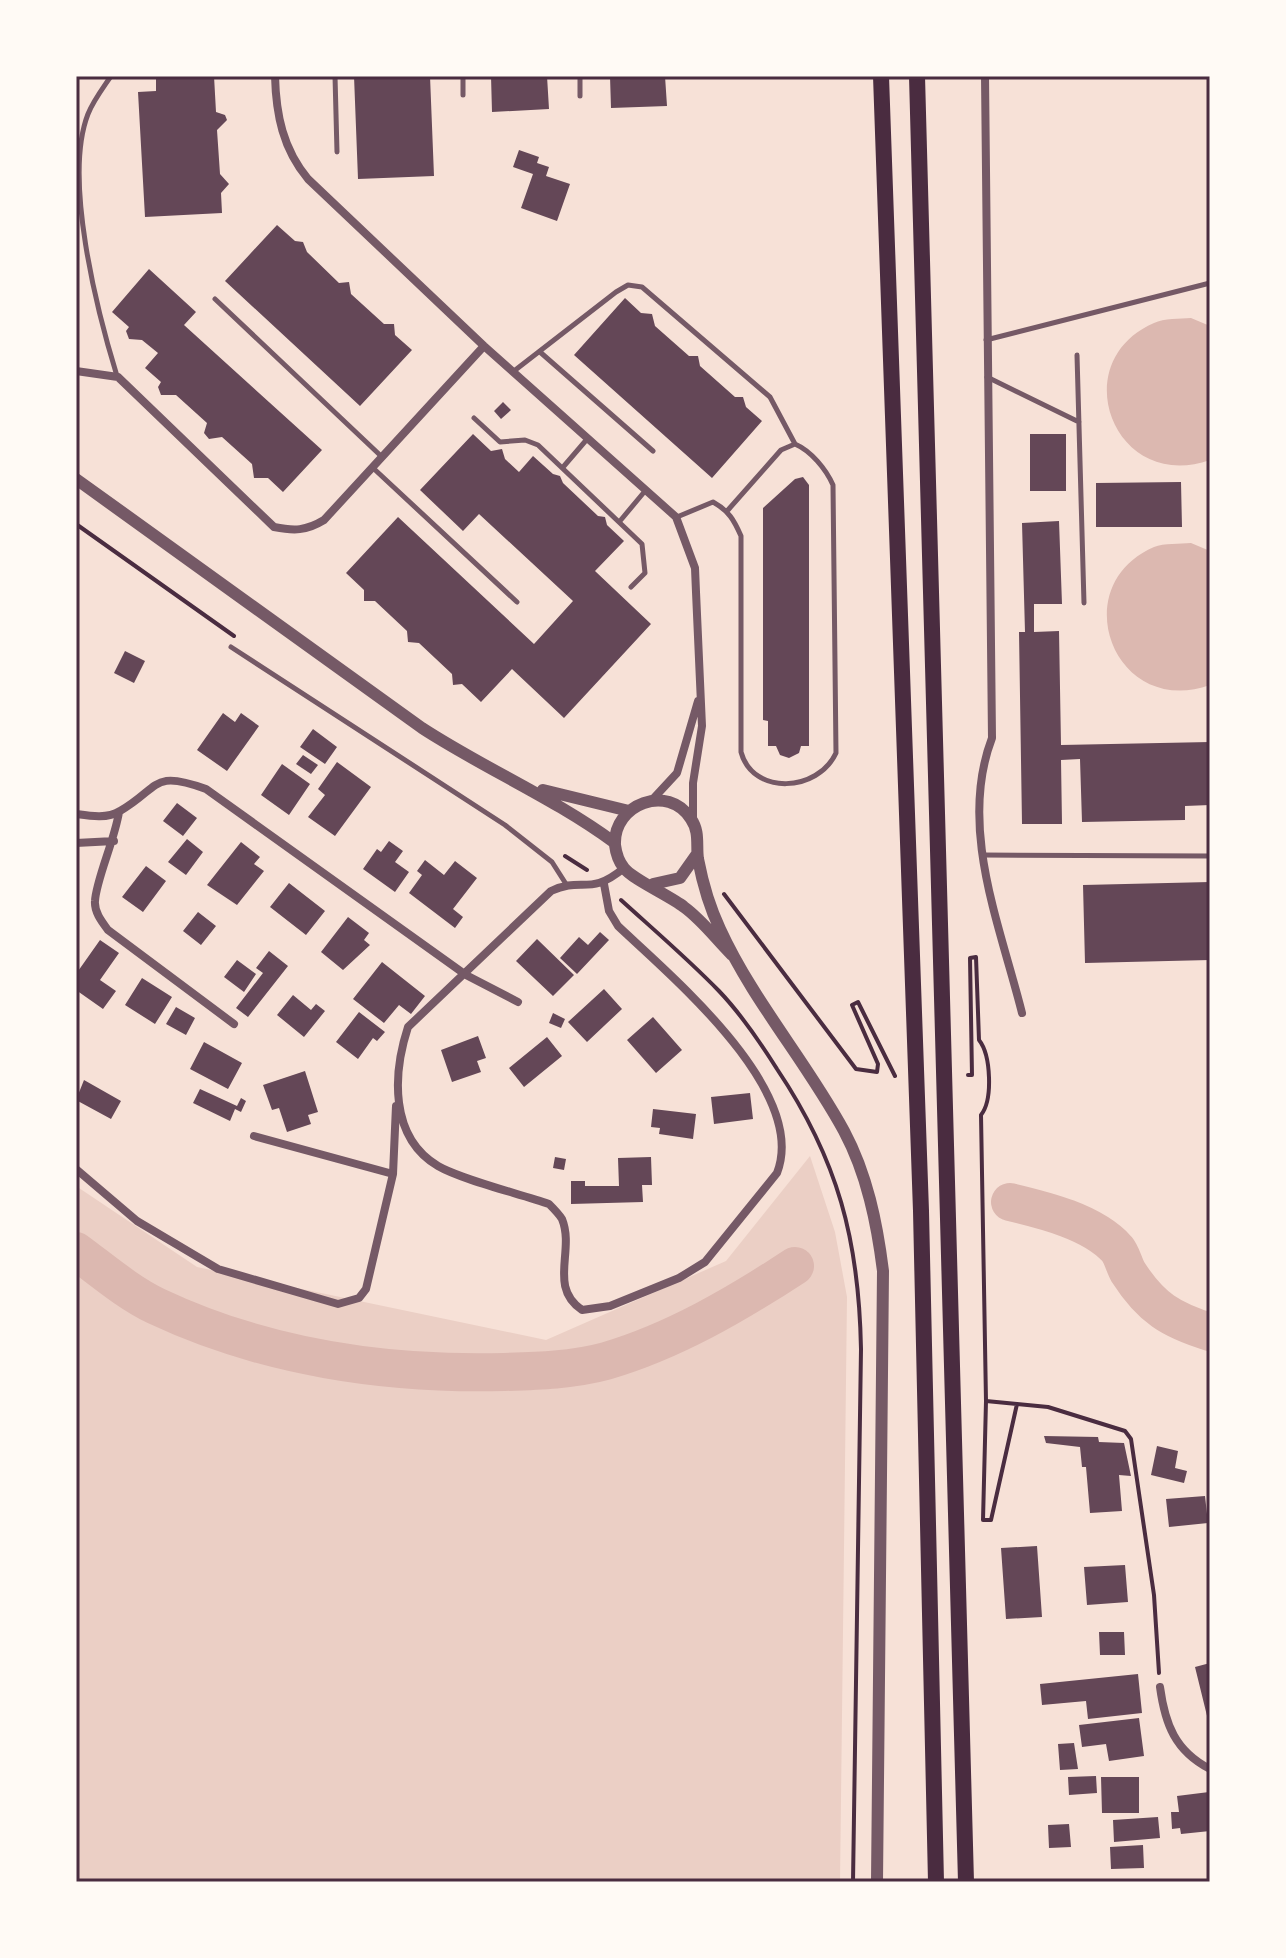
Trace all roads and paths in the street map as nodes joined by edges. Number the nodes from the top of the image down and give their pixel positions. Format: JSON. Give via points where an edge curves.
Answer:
{"nodes":[{"id":1,"x":111,"y":76,"type":"edge"},
{"id":2,"x":275,"y":76,"type":"edge"},
{"id":3,"x":335,"y":76,"type":"edge"},
{"id":4,"x":463,"y":76,"type":"edge"},
{"id":5,"x":580,"y":76,"type":"edge"},
{"id":6,"x":881,"y":76,"type":"edge"},
{"id":7,"x":917,"y":76,"type":"edge"},
{"id":8,"x":985,"y":76,"type":"edge"},
{"id":9,"x":463,"y":95,"type":"dead end"},
{"id":10,"x":580,"y":96,"type":"dead end"},
{"id":11,"x":337,"y":152,"type":"dead end"},
{"id":12,"x":1210,"y":283,"type":"edge"},
{"id":13,"x":215,"y":299,"type":"dead end"},
{"id":14,"x":986,"y":340,"type":"junction"},
{"id":15,"x":484,"y":346,"type":"junction"},
{"id":16,"x":540,"y":352,"type":"junction"},
{"id":17,"x":1077,"y":355,"type":"dead end"},
{"id":18,"x":76,"y":371,"type":"edge"},
{"id":19,"x":514,"y":371,"type":"junction"},
{"id":20,"x":118,"y":377,"type":"junction"},
{"id":21,"x":987,"y":377,"type":"junction"},
{"id":22,"x":474,"y":418,"type":"dead end"},
{"id":23,"x":1079,"y":422,"type":"junction"},
{"id":24,"x":588,"y":438,"type":"junction"},
{"id":25,"x":795,"y":444,"type":"junction"},
{"id":26,"x":653,"y":451,"type":"dead end"},
{"id":27,"x":381,"y":456,"type":"junction"},
{"id":28,"x":564,"y":466,"type":"junction"},
{"id":29,"x":372,"y":467,"type":"junction"},
{"id":30,"x":76,"y":479,"type":"edge"},
{"id":31,"x":647,"y":488,"type":"junction"},
{"id":32,"x":728,"y":510,"type":"junction"},
{"id":33,"x":676,"y":517,"type":"junction"},
{"id":34,"x":620,"y":521,"type":"junction"},
{"id":35,"x":631,"y":587,"type":"dead end"},
{"id":36,"x":517,"y":602,"type":"dead end"},
{"id":37,"x":1084,"y":603,"type":"dead end"},
{"id":38,"x":231,"y":647,"type":"dead end"},
{"id":39,"x":699,"y":692,"type":"junction"},
{"id":40,"x":528,"y":786,"type":"junction"},
{"id":41,"x":652,"y":800,"type":"junction"},
{"id":42,"x":629,"y":811,"type":"junction"},
{"id":43,"x":119,"y":812,"type":"junction"},
{"id":44,"x":76,"y":814,"type":"edge"},
{"id":45,"x":693,"y":821,"type":"junction"},
{"id":46,"x":114,"y":841,"type":"junction"},
{"id":47,"x":76,"y":843,"type":"edge"},
{"id":48,"x":615,"y":843,"type":"junction"},
{"id":49,"x":697,"y":854,"type":"junction"},
{"id":50,"x":982,"y":855,"type":"junction"},
{"id":51,"x":1210,"y":856,"type":"edge"},
{"id":52,"x":624,"y":868,"type":"junction"},
{"id":53,"x":566,"y":884,"type":"junction"},
{"id":54,"x":604,"y":884,"type":"junction"},
{"id":55,"x":653,"y":884,"type":"junction"},
{"id":56,"x":706,"y":898,"type":"junction"},
{"id":57,"x":732,"y":955,"type":"junction"},
{"id":58,"x":466,"y":975,"type":"junction"},
{"id":59,"x":518,"y":1002,"type":"dead end"},
{"id":60,"x":1022,"y":1013,"type":"dead end"},
{"id":61,"x":234,"y":1024,"type":"dead end"},
{"id":62,"x":968,"y":1075,"type":"dead end"},
{"id":63,"x":895,"y":1076,"type":"dead end"},
{"id":64,"x":397,"y":1093,"type":"junction"},
{"id":65,"x":254,"y":1136,"type":"dead end"},
{"id":66,"x":76,"y":1169,"type":"edge"},
{"id":67,"x":393,"y":1174,"type":"junction"},
{"id":68,"x":986,"y":1401,"type":"junction"},
{"id":69,"x":1017,"y":1404,"type":"junction"},
{"id":70,"x":1160,"y":1687,"type":"joint"},
{"id":71,"x":1210,"y":1769,"type":"edge"},
{"id":72,"x":853,"y":1882,"type":"edge"},
{"id":73,"x":877,"y":1882,"type":"edge"},
{"id":74,"x":936,"y":1882,"type":"edge"},
{"id":75,"x":966,"y":1882,"type":"edge"}],
"edges":[{"from":1,"to":20,"type":"lane","via":[[88,114],[80,195],[98,305]]},
{"from":2,"to":15,"type":"street","via":[[290,158]]},
{"from":3,"to":11,"type":"lane"},
{"from":4,"to":9,"type":"lane"},
{"from":5,"to":10,"type":"lane"},
{"from":6,"to":74,"type":"highway","via":[[921,1211]]},
{"from":7,"to":75,"type":"highway"},
{"from":8,"to":14,"type":"street"},
{"from":12,"to":14,"type":"lane"},
{"from":13,"to":27,"type":"lane"},
{"from":14,"to":21,"type":"street"},
{"from":15,"to":19,"type":"street"},
{"from":15,"to":27,"type":"street"},
{"from":16,"to":19,"type":"lane"},
{"from":16,"to":25,"type":"lane","via":[[616,292],[628,285],[642,287],[770,397]]},
{"from":16,"to":26,"type":"lane"},
{"from":17,"to":23,"type":"lane"},
{"from":18,"to":20,"type":"street"},
{"from":19,"to":24,"type":"street"},
{"from":20,"to":29,"type":"street","via":[[274,527],[294,531],[324,520]]},
{"from":21,"to":23,"type":"lane"},
{"from":21,"to":50,"type":"street","via":[[992,738],[981,777]]},
{"from":22,"to":28,"type":"lane","via":[[500,442],[532,441]]},
{"from":23,"to":37,"type":"lane"},
{"from":24,"to":28,"type":"lane"},
{"from":24,"to":31,"type":"street"},
{"from":25,"to":32,"type":"lane","via":[[781,450]]},
{"from":25,"to":32,"type":"lane","via":[[828,474],[835,500],[836,753],[819,776],[804,781],[754,777],[741,752],[741,536]]},
{"from":27,"to":29,"type":"street"},
{"from":28,"to":34,"type":"lane"},
{"from":29,"to":36,"type":"lane"},
{"from":30,"to":40,"type":"street","via":[[422,728]]},
{"from":31,"to":33,"type":"street"},
{"from":31,"to":34,"type":"lane"},
{"from":32,"to":33,"type":"lane","via":[[713,502]]},
{"from":33,"to":39,"type":"street","via":[[695,568]]},
{"from":34,"to":35,"type":"lane","via":[[642,544],[646,560],[645,573]]},
{"from":38,"to":53,"type":"lane","via":[[505,825],[552,862]]},
{"from":39,"to":41,"type":"street","via":[[677,773]]},
{"from":39,"to":45,"type":"street","via":[[702,726]]},
{"from":40,"to":42,"type":"street"},
{"from":40,"to":48,"type":"street"},
{"from":41,"to":42,"type":"street"},
{"from":41,"to":45,"type":"street","via":[[676,804]]},
{"from":42,"to":48,"type":"street","via":[[618,825]]},
{"from":43,"to":44,"type":"street","via":[[98,817]]},
{"from":43,"to":46,"type":"street"},
{"from":43,"to":58,"type":"street","via":[[162,782],[206,789]]},
{"from":45,"to":49,"type":"street","via":[[699,837]]},
{"from":46,"to":47,"type":"street"},
{"from":46,"to":61,"type":"street","via":[[94,901],[98,917],[108,930]]},
{"from":48,"to":52,"type":"street"},
{"from":49,"to":55,"type":"street","via":[[680,878]]},
{"from":49,"to":56,"type":"street"},
{"from":50,"to":51,"type":"lane"},
{"from":50,"to":60,"type":"street"},
{"from":52,"to":54,"type":"street"},
{"from":52,"to":55,"type":"street"},
{"from":53,"to":54,"type":"street"},
{"from":53,"to":58,"type":"street","via":[[551,891]]},
{"from":54,"to":64,"type":"street","via":[[618,926],[730,1037],[763,1088],[781,1134],[784,1156],[777,1173],[705,1262],[610,1306],[582,1310],[566,1294],[562,1280],[562,1219],[549,1204],[438,1166],[404,1125]]},
{"from":54,"to":72,"type":"path","via":[[720,992],[755,1035],[820,1142],[854,1243],[861,1349]]},
{"from":55,"to":57,"type":"street","via":[[688,909]]},
{"from":56,"to":57,"type":"street"},
{"from":56,"to":63,"type":"path","via":[[724,894],[856,1069],[877,1072],[852,1005],[858,1002]]},
{"from":57,"to":73,"type":"street","via":[[844,1132],[877,1220],[883,1271]]},
{"from":58,"to":59,"type":"street"},
{"from":58,"to":64,"type":"street","via":[[408,1027],[398,1058]]},
{"from":62,"to":68,"type":"path","via":[[970,958],[976,957],[988,1107],[981,1115]]},
{"from":64,"to":67,"type":"street"},
{"from":65,"to":67,"type":"street"},
{"from":66,"to":67,"type":"street","via":[[137,1221],[218,1269],[338,1304],[359,1298],[366,1289]]},
{"from":68,"to":69,"type":"path"},
{"from":68,"to":69,"type":"path","via":[[985,1522],[991,1520]]},
{"from":69,"to":70,"type":"path","via":[[1114,1425],[1131,1439],[1154,1595]]},
{"from":70,"to":71,"type":"street","via":[[1175,1739],[1192,1760]]}]}
